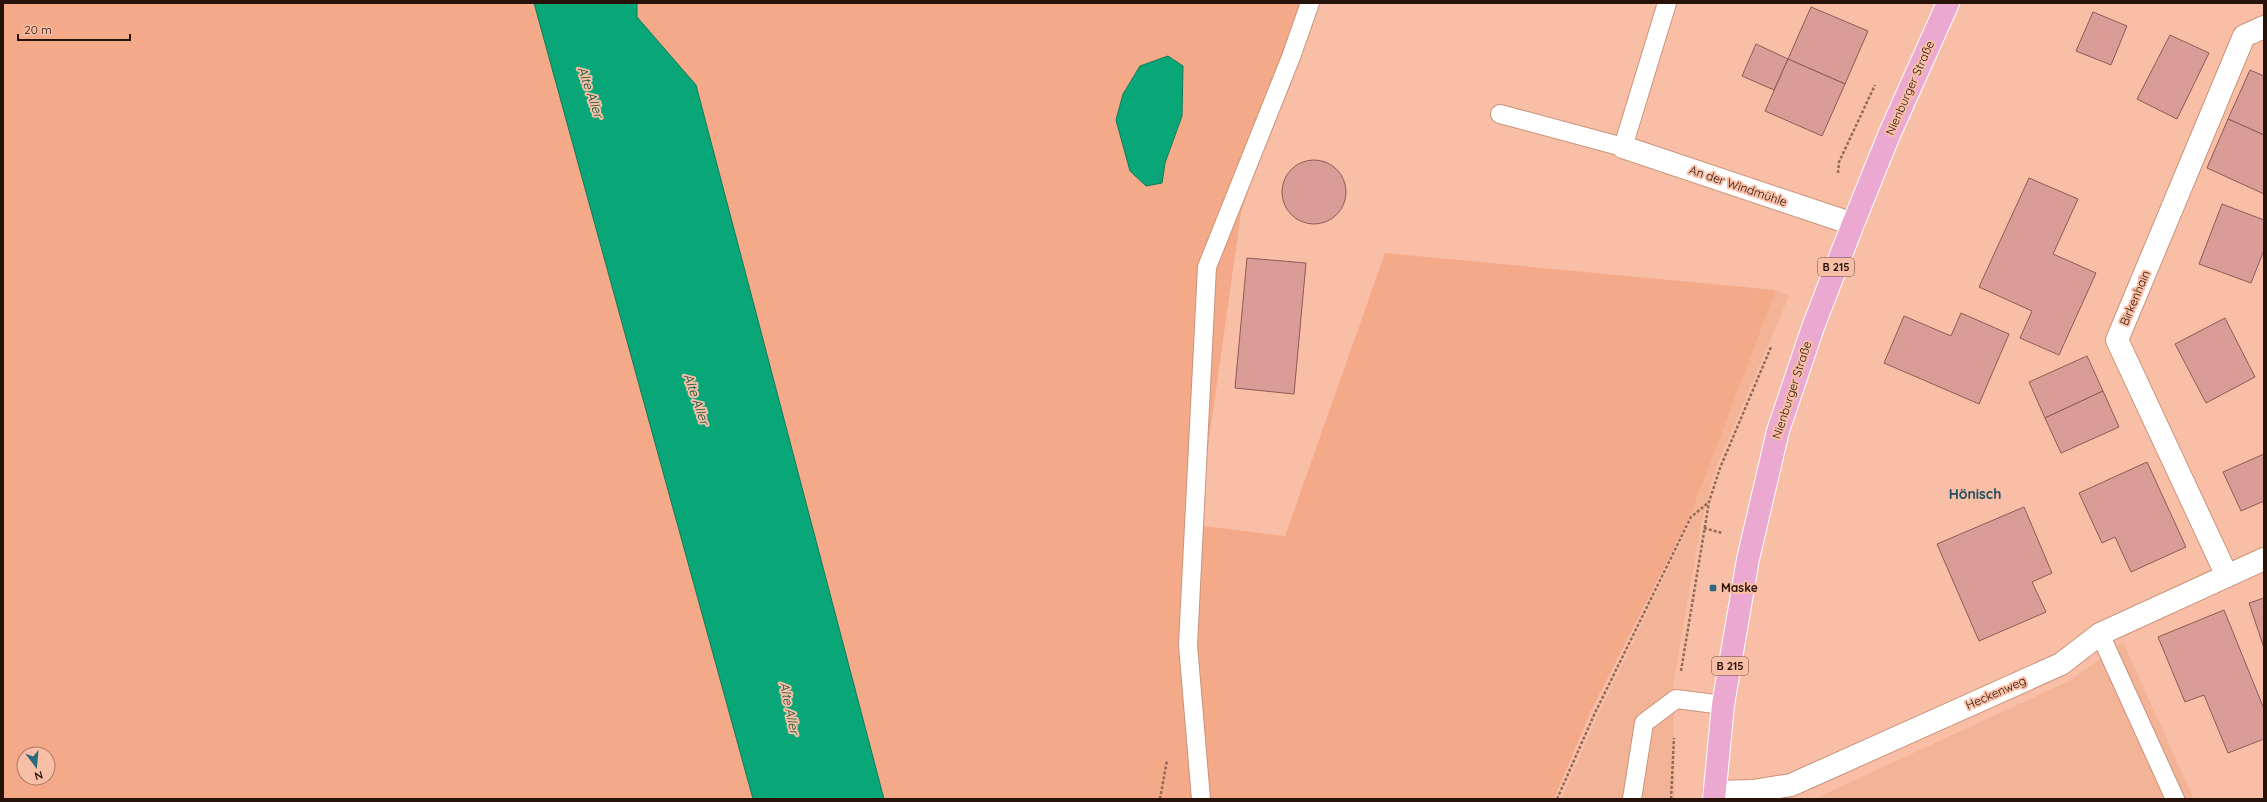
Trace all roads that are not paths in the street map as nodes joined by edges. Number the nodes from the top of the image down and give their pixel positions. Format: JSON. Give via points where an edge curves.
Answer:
{"nodes":[{"id":1,"x":1310,"y":3,"type":"edge"},
{"id":2,"x":1667,"y":3,"type":"edge"},
{"id":3,"x":1948,"y":3,"type":"edge"},
{"id":4,"x":2264,"y":27,"type":"edge"},
{"id":5,"x":1500,"y":114,"type":"dead end"},
{"id":6,"x":1623,"y":147,"type":"junction"},
{"id":7,"x":1853,"y":224,"type":"junction"},
{"id":8,"x":2264,"y":559,"type":"edge"},
{"id":9,"x":2227,"y":576,"type":"junction"},
{"id":10,"x":2100,"y":634,"type":"junction"},
{"id":11,"x":1723,"y":705,"type":"junction"},
{"id":12,"x":1714,"y":796,"type":"edge"},
{"id":13,"x":1201,"y":799,"type":"edge"},
{"id":14,"x":1632,"y":799,"type":"edge"},
{"id":15,"x":2175,"y":799,"type":"edge"}],
"edges":[{"from":1,"to":13,"type":"lane","via":[[1207,267],[1188,645]]},
{"from":2,"to":6,"type":"lane"},
{"from":3,"to":7,"type":"main road","name":"Nienburger Straße","number":"B 215","via":[[1889,135]]},
{"from":4,"to":9,"type":"street","name":"Birkenhain","via":[[2244,36],[2118,340]]},
{"from":5,"to":6,"type":"lane"},
{"from":6,"to":7,"type":"street","name":"An der Windmühle"},
{"from":7,"to":11,"type":"main road","name":"Nienburger Straße","number":"B 215","via":[[1813,327],[1778,431],[1748,559]]},
{"from":8,"to":9,"type":"street","name":"Heckenweg"},
{"from":9,"to":10,"type":"street","name":"Heckenweg"},
{"from":10,"to":12,"type":"street","name":"Heckenweg","via":[[2061,664],[1792,785]]},
{"from":10,"to":15,"type":"lane"},
{"from":11,"to":12,"type":"main road","name":"Nienburger Straße","number":"B 215"},
{"from":11,"to":14,"type":"lane","via":[[1676,699],[1644,723]]}]}
